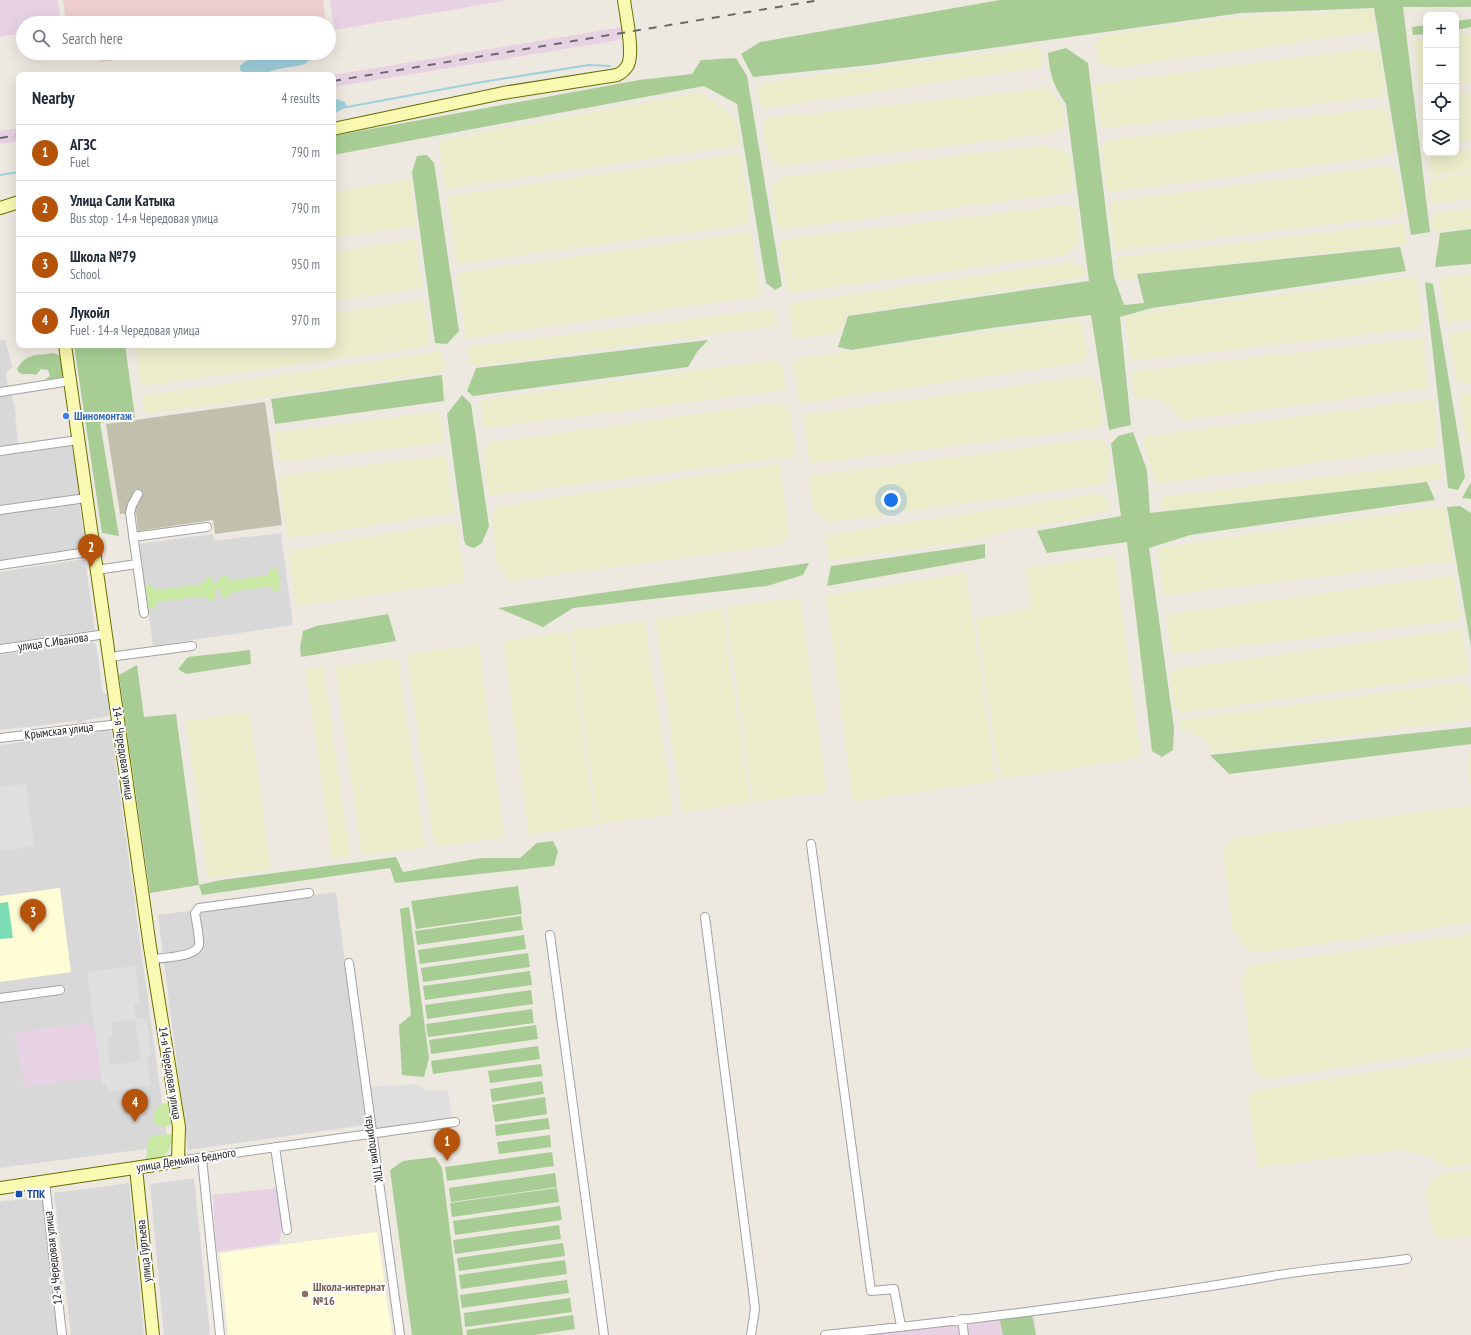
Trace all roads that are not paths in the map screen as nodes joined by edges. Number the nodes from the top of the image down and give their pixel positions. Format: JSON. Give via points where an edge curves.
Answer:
{"nodes":[{"id":1,"x":624,"y":0,"type":"edge"},
{"id":2,"x":336,"y":128,"type":"edge"},
{"id":3,"x":16,"y":203,"type":"edge"},
{"id":4,"x":0,"y":208,"type":"edge"},
{"id":5,"x":65,"y":348,"type":"edge"},
{"id":6,"x":70,"y":381,"type":"junction"},
{"id":7,"x":0,"y":392,"type":"edge"},
{"id":8,"x":78,"y":440,"type":"junction"},
{"id":9,"x":0,"y":451,"type":"edge"},
{"id":10,"x":138,"y":494,"type":"dead end"},
{"id":11,"x":86,"y":498,"type":"junction"},
{"id":12,"x":0,"y":510,"type":"edge"},
{"id":13,"x":207,"y":527,"type":"dead end"},
{"id":14,"x":133,"y":537,"type":"junction"},
{"id":15,"x":94,"y":551,"type":"junction"},
{"id":16,"x":137,"y":564,"type":"junction"},
{"id":17,"x":0,"y":565,"type":"edge"},
{"id":18,"x":96,"y":570,"type":"junction"},
{"id":19,"x":144,"y":613,"type":"dead end"},
{"id":20,"x":106,"y":634,"type":"junction"},
{"id":21,"x":192,"y":646,"type":"dead end"},
{"id":22,"x":0,"y":649,"type":"edge"},
{"id":23,"x":109,"y":657,"type":"junction"},
{"id":24,"x":119,"y":724,"type":"junction"},
{"id":25,"x":0,"y":738,"type":"edge"},
{"id":26,"x":811,"y":844,"type":"dead end"},
{"id":27,"x":309,"y":893,"type":"dead end"},
{"id":28,"x":705,"y":917,"type":"dead end"},
{"id":29,"x":550,"y":935,"type":"dead end"},
{"id":30,"x":152,"y":959,"type":"junction"},
{"id":31,"x":349,"y":962,"type":"dead end"},
{"id":32,"x":60,"y":990,"type":"dead end"},
{"id":33,"x":0,"y":998,"type":"edge"},
{"id":34,"x":455,"y":1122,"type":"dead end"},
{"id":35,"x":372,"y":1133,"type":"junction"},
{"id":36,"x":275,"y":1147,"type":"junction"},
{"id":37,"x":202,"y":1158,"type":"junction"},
{"id":38,"x":178,"y":1161,"type":"junction"},
{"id":39,"x":136,"y":1168,"type":"junction"},
{"id":40,"x":45,"y":1182,"type":"junction"},
{"id":41,"x":0,"y":1188,"type":"edge"},
{"id":42,"x":287,"y":1230,"type":"dead end"},
{"id":43,"x":1407,"y":1259,"type":"dead end"},
{"id":44,"x":962,"y":1319,"type":"junction"},
{"id":45,"x":901,"y":1326,"type":"junction"},
{"id":46,"x":846,"y":1334,"type":"edge"},
{"id":47,"x":62,"y":1335,"type":"edge"},
{"id":48,"x":153,"y":1335,"type":"edge"},
{"id":49,"x":220,"y":1335,"type":"edge"},
{"id":50,"x":400,"y":1335,"type":"edge"},
{"id":51,"x":604,"y":1335,"type":"edge"},
{"id":52,"x":751,"y":1335,"type":"edge"},
{"id":53,"x":824,"y":1335,"type":"edge"},
{"id":54,"x":964,"y":1335,"type":"edge"}],
"edges":[{"from":1,"to":2,"type":"main road","via":[[633,59],[623,72],[617,75],[503,93]]},
{"from":3,"to":4,"type":"main road"},
{"from":5,"to":6,"type":"main road","name":"14-я Чередовая улица"},
{"from":6,"to":7,"type":"street"},
{"from":6,"to":8,"type":"main road","name":"14-я Чередовая улица"},
{"from":8,"to":9,"type":"street"},
{"from":8,"to":11,"type":"main road","name":"14-я Чередовая улица"},
{"from":10,"to":14,"type":"street","via":[[130,514]]},
{"from":11,"to":12,"type":"street"},
{"from":11,"to":15,"type":"main road","name":"14-я Чередовая улица"},
{"from":13,"to":14,"type":"street"},
{"from":14,"to":16,"type":"street"},
{"from":15,"to":17,"type":"street"},
{"from":15,"to":18,"type":"main road","name":"14-я Чередовая улица"},
{"from":16,"to":18,"type":"street"},
{"from":16,"to":19,"type":"street"},
{"from":18,"to":20,"type":"main road","name":"14-я Чередовая улица"},
{"from":20,"to":22,"type":"street","name":"улица С.Иванова"},
{"from":20,"to":23,"type":"main road","name":"14-я Чередовая улица"},
{"from":21,"to":23,"type":"street"},
{"from":23,"to":24,"type":"main road","name":"14-я Чередовая улица"},
{"from":24,"to":25,"type":"street","name":"Крымская улица"},
{"from":24,"to":30,"type":"main road","name":"14-я Чередовая улица"},
{"from":26,"to":45,"type":"street","via":[[871,1291],[894,1289]]},
{"from":27,"to":30,"type":"street","via":[[199,908],[195,913],[199,944],[195,951],[185,955]]},
{"from":28,"to":52,"type":"street","via":[[753,1290]]},
{"from":29,"to":51,"type":"street"},
{"from":30,"to":38,"type":"main road","name":"14-я Чередовая улица","via":[[179,1126]]},
{"from":31,"to":35,"type":"street","name":"территория ТПК"},
{"from":32,"to":33,"type":"street"},
{"from":34,"to":35,"type":"street","name":"улица Демьяна Бедного"},
{"from":35,"to":36,"type":"street","name":"улица Демьяна Бедного"},
{"from":35,"to":50,"type":"street","name":"территория ТПК"},
{"from":36,"to":37,"type":"street","name":"улица Демьяна Бедного"},
{"from":36,"to":42,"type":"street"},
{"from":37,"to":38,"type":"street","name":"улица Демьяна Бедного"},
{"from":37,"to":49,"type":"street"},
{"from":38,"to":39,"type":"main road","name":"улица Демьяна Бедного"},
{"from":39,"to":40,"type":"main road","name":"улица Демьяна Бедного"},
{"from":39,"to":48,"type":"main road","name":"улица Гуртьева"},
{"from":40,"to":41,"type":"main road","name":"улица Демьяна Бедного"},
{"from":40,"to":47,"type":"street","name":"12-я Чередовая улица"},
{"from":43,"to":44,"type":"street","via":[[1098,1303]]},
{"from":44,"to":45,"type":"street"},
{"from":44,"to":54,"type":"street"},
{"from":45,"to":46,"type":"street"},
{"from":46,"to":53,"type":"street"}]}
